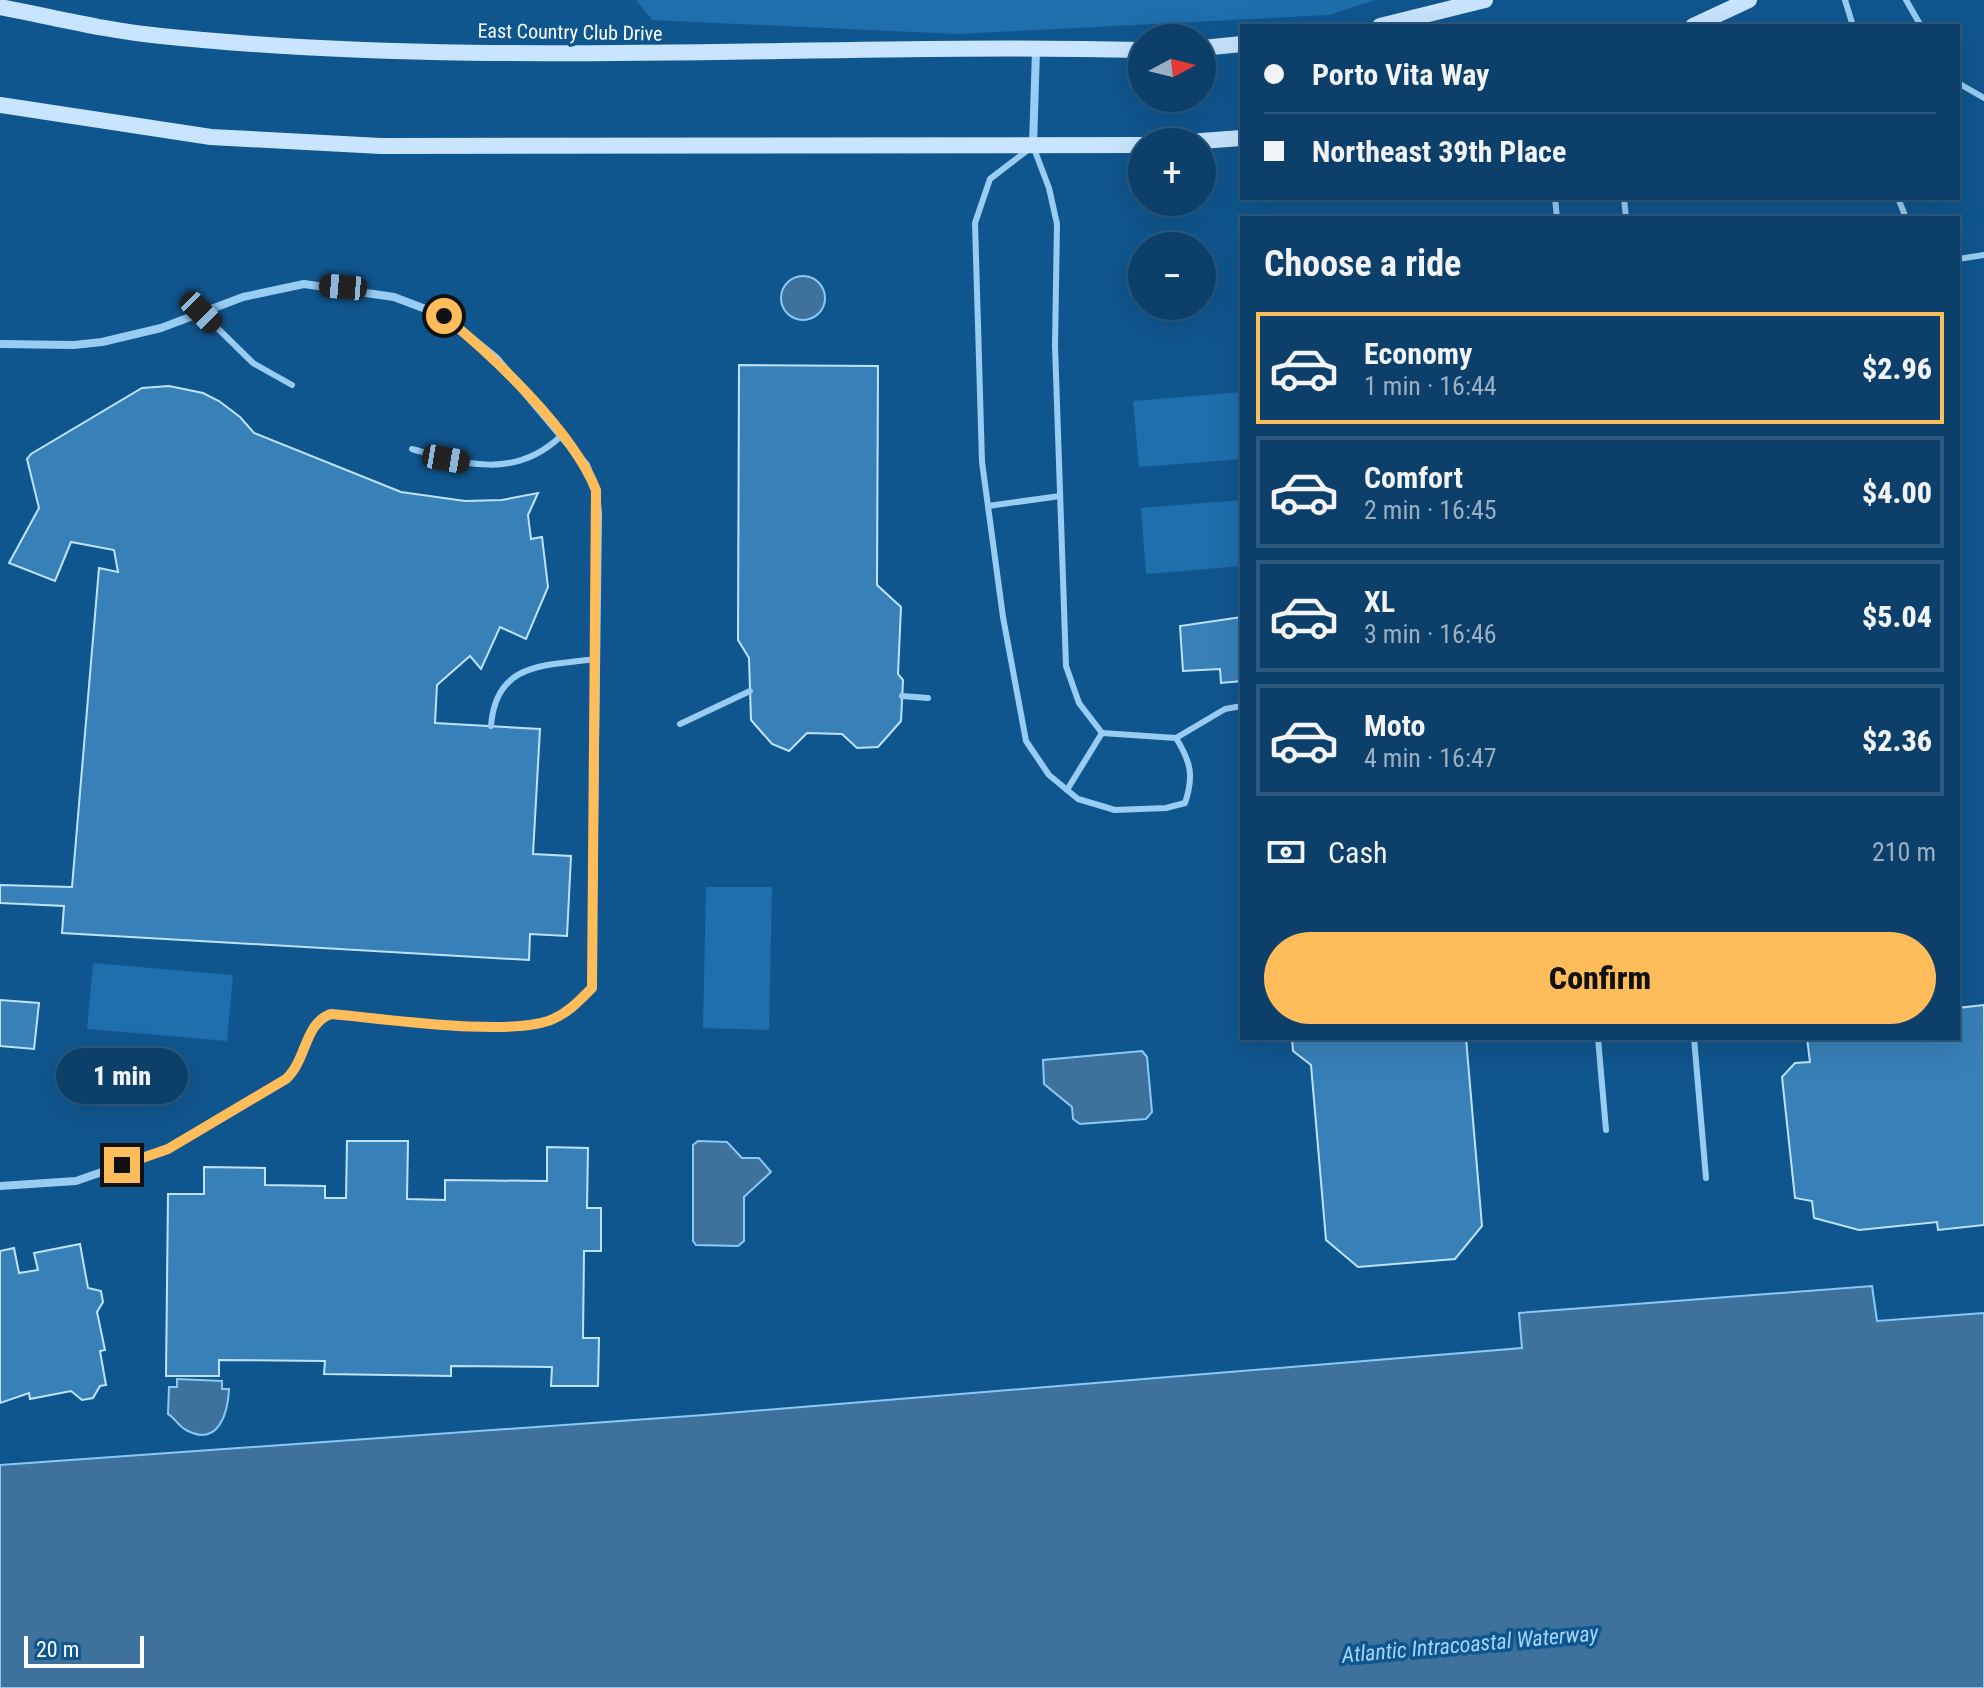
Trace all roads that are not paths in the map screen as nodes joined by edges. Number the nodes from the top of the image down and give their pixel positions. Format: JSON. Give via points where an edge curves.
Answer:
{"nodes":[{"id":1,"x":1485,"y":0,"type":"edge"},
{"id":2,"x":1749,"y":0,"type":"edge"},
{"id":3,"x":1845,"y":0,"type":"edge"},
{"id":4,"x":1906,"y":0,"type":"edge"},
{"id":5,"x":0,"y":7,"type":"edge"},
{"id":6,"x":1388,"y":24,"type":"edge"},
{"id":7,"x":1697,"y":24,"type":"edge"},
{"id":8,"x":1852,"y":24,"type":"edge"},
{"id":9,"x":1920,"y":24,"type":"edge"},
{"id":10,"x":1240,"y":44,"type":"edge"},
{"id":11,"x":1216,"y":47,"type":"edge"},
{"id":12,"x":1036,"y":50,"type":"junction"},
{"id":13,"x":1128,"y":50,"type":"edge"},
{"id":14,"x":1960,"y":84,"type":"edge"},
{"id":15,"x":1984,"y":98,"type":"edge"},
{"id":16,"x":0,"y":105,"type":"edge"},
{"id":17,"x":1240,"y":138,"type":"edge"},
{"id":18,"x":1216,"y":140,"type":"edge"},
{"id":19,"x":1128,"y":145,"type":"edge"},
{"id":20,"x":1033,"y":146,"type":"junction"},
{"id":21,"x":1984,"y":255,"type":"edge"},
{"id":22,"x":1960,"y":259,"type":"edge"},
{"id":23,"x":201,"y":312,"type":"junction"},
{"id":24,"x":0,"y":344,"type":"edge"},
{"id":25,"x":292,"y":385,"type":"dead end"},
{"id":26,"x":561,"y":436,"type":"junction"},
{"id":27,"x":412,"y":449,"type":"dead end"},
{"id":28,"x":1060,"y":496,"type":"junction"},
{"id":29,"x":988,"y":506,"type":"junction"},
{"id":30,"x":596,"y":659,"type":"junction"},
{"id":31,"x":750,"y":691,"type":"dead end"},
{"id":32,"x":902,"y":696,"type":"dead end"},
{"id":33,"x":928,"y":698,"type":"dead end"},
{"id":34,"x":1240,"y":706,"type":"edge"},
{"id":35,"x":680,"y":724,"type":"dead end"},
{"id":36,"x":491,"y":726,"type":"dead end"},
{"id":37,"x":1102,"y":733,"type":"junction"},
{"id":38,"x":1176,"y":738,"type":"junction"},
{"id":39,"x":1067,"y":790,"type":"junction"},
{"id":40,"x":1598,"y":1040,"type":"edge"},
{"id":41,"x":1694,"y":1040,"type":"edge"},
{"id":42,"x":1606,"y":1130,"type":"dead end"},
{"id":43,"x":1706,"y":1178,"type":"dead end"},
{"id":44,"x":0,"y":1186,"type":"edge"}],
"edges":[{"from":1,"to":6,"type":"street"},
{"from":2,"to":7,"type":"street"},
{"from":3,"to":8,"type":"lane"},
{"from":4,"to":9,"type":"lane"},
{"from":5,"to":12,"type":"street","name":"East Country Club Drive","via":[[159,36],[351,48],[615,54]]},
{"from":10,"to":11,"type":"street"},
{"from":12,"to":13,"type":"street","name":"East Country Club Drive"},
{"from":12,"to":20,"type":"street"},
{"from":14,"to":15,"type":"lane"},
{"from":16,"to":20,"type":"street","via":[[211,137],[381,146]]},
{"from":17,"to":18,"type":"street"},
{"from":19,"to":20,"type":"street"},
{"from":20,"to":28,"type":"lane","via":[[1057,224]]},
{"from":20,"to":29,"type":"lane","via":[[990,179],[975,223]]},
{"from":21,"to":22,"type":"lane"},
{"from":23,"to":24,"type":"street","via":[[102,342]]},
{"from":23,"to":25,"type":"lane","via":[[253,363]]},
{"from":23,"to":26,"type":"street","via":[[304,284],[394,297],[444,316],[496,358]]},
{"from":26,"to":27,"type":"lane","via":[[544,453],[524,462],[484,465]]},
{"from":26,"to":30,"type":"street","via":[[586,465],[596,490]]},
{"from":28,"to":29,"type":"lane"},
{"from":28,"to":37,"type":"lane","via":[[1066,666],[1079,703]]},
{"from":29,"to":39,"type":"lane","via":[[1026,741],[1049,775]]},
{"from":30,"to":36,"type":"lane","via":[[544,666],[508,679],[494,697]]},
{"from":30,"to":44,"type":"street","via":[[592,988],[572,1008],[550,1021],[475,1027],[331,1014],[314,1025],[299,1068],[286,1079],[168,1149],[76,1181]]},
{"from":31,"to":35,"type":"lane"},
{"from":32,"to":33,"type":"lane"},
{"from":34,"to":38,"type":"lane","via":[[1225,709]]},
{"from":37,"to":38,"type":"lane"},
{"from":37,"to":39,"type":"lane"},
{"from":38,"to":39,"type":"lane","via":[[1190,760],[1193,781],[1185,803],[1115,810],[1078,799]]},
{"from":40,"to":42,"type":"lane"},
{"from":41,"to":43,"type":"lane"}]}
